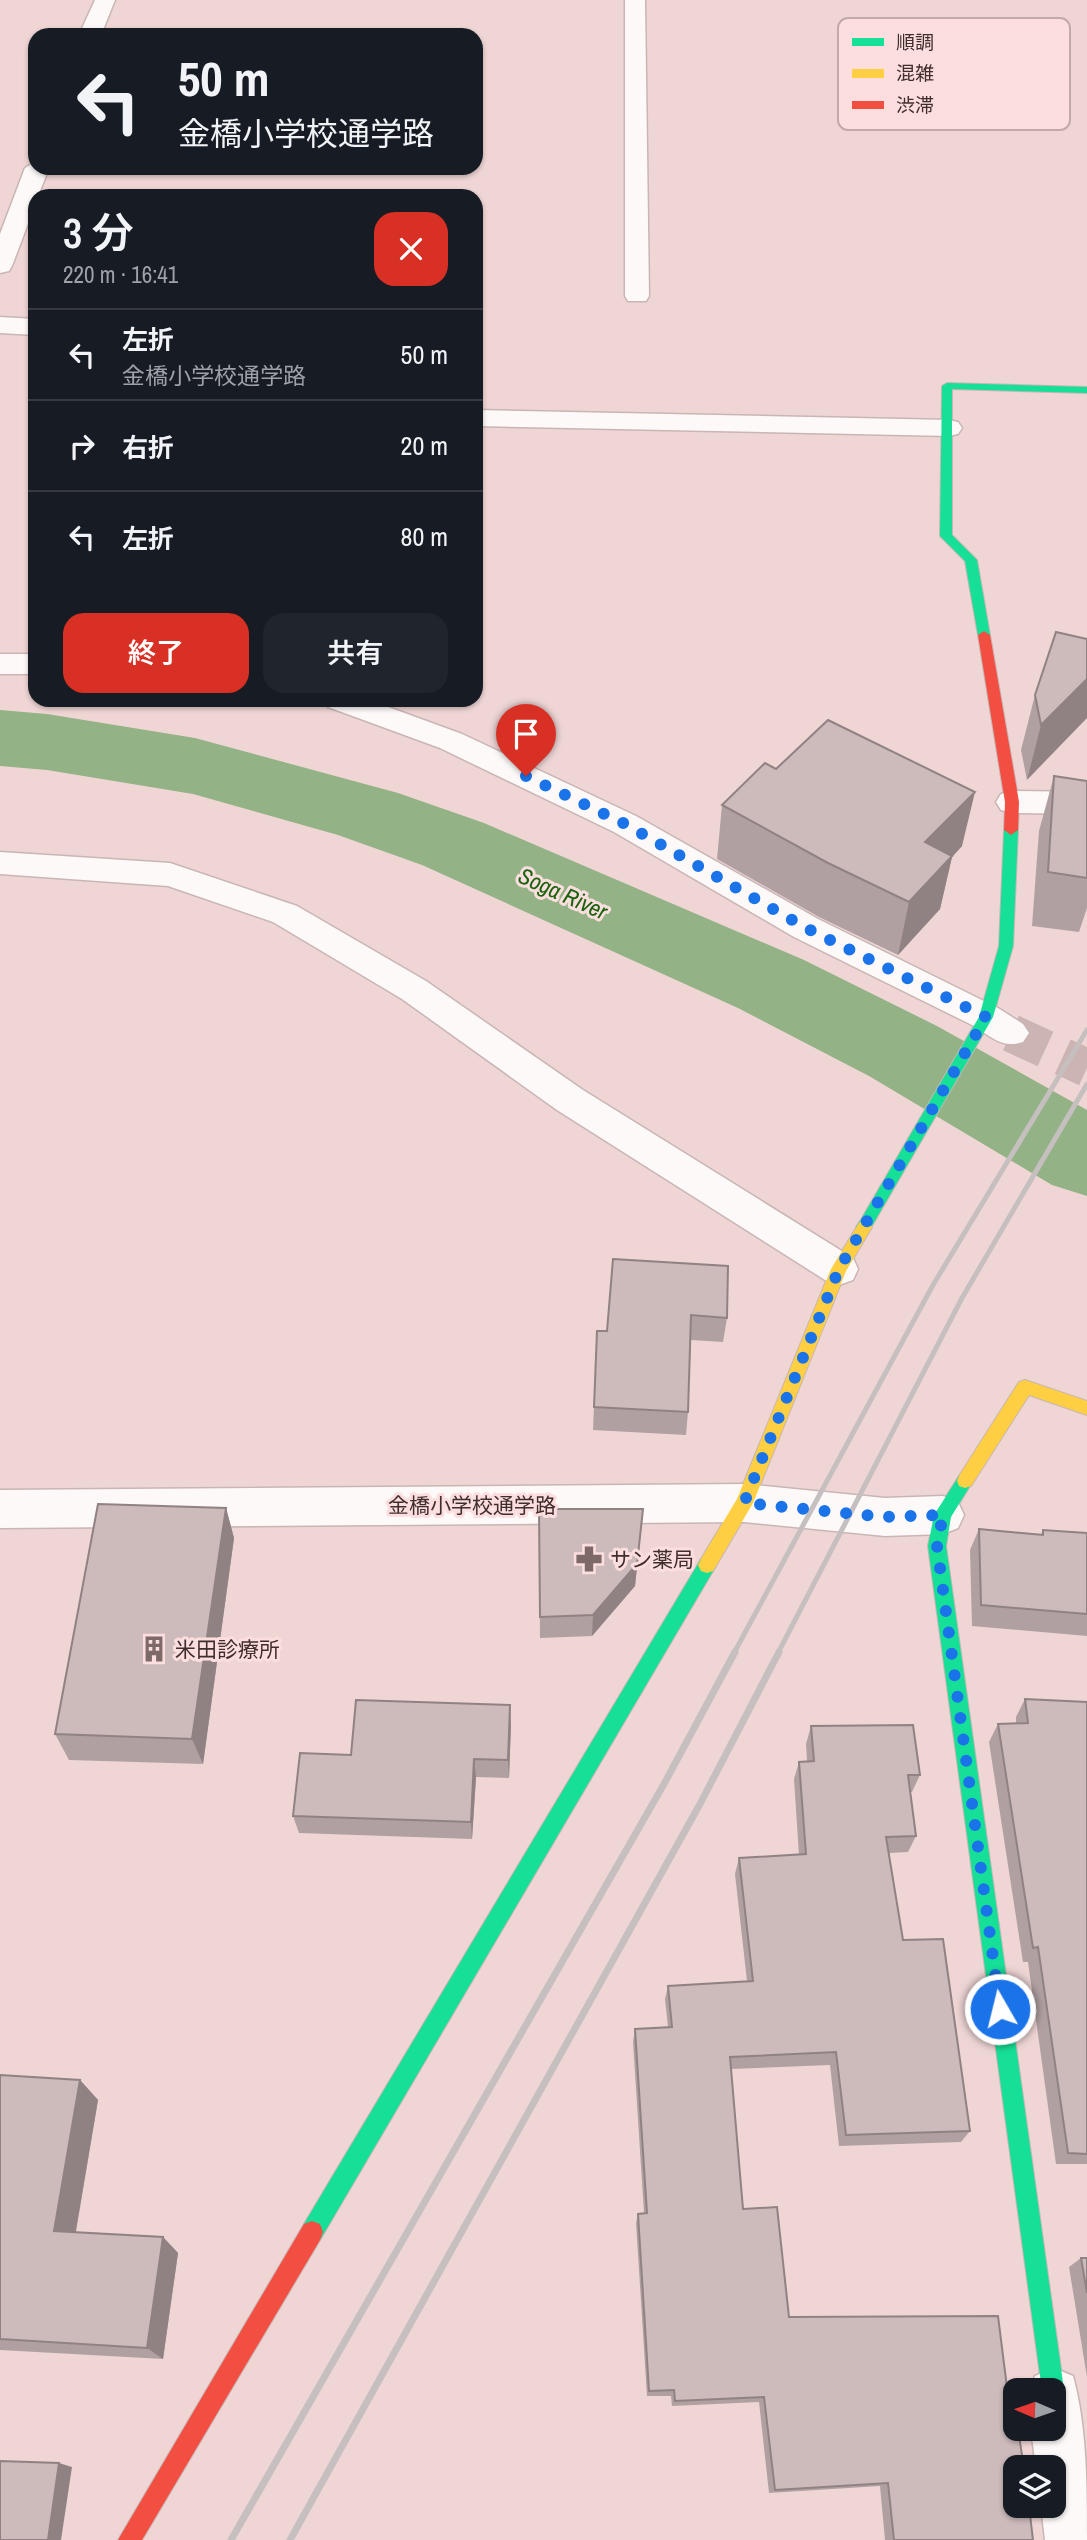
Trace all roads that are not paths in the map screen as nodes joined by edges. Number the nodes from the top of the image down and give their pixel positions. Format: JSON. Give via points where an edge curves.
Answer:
{"nodes":[{"id":1,"x":105,"y":0,"type":"edge"},
{"id":2,"x":635,"y":0,"type":"edge"},
{"id":3,"x":93,"y":28,"type":"edge"},
{"id":4,"x":28,"y":192,"type":"edge"},
{"id":5,"x":0,"y":266,"type":"edge"},
{"id":6,"x":636,"y":296,"type":"dead end"},
{"id":7,"x":0,"y":325,"type":"edge"},
{"id":8,"x":28,"y":327,"type":"edge"},
{"id":9,"x":1087,"y":390,"type":"edge"},
{"id":10,"x":483,"y":418,"type":"edge"},
{"id":11,"x":949,"y":428,"type":"junction"},
{"id":12,"x":0,"y":664,"type":"edge"},
{"id":13,"x":28,"y":664,"type":"edge"},
{"id":14,"x":358,"y":707,"type":"edge"},
{"id":15,"x":1012,"y":802,"type":"junction"},
{"id":16,"x":1087,"y":803,"type":"edge"},
{"id":17,"x":0,"y":863,"type":"edge"},
{"id":18,"x":999,"y":1025,"type":"junction"},
{"id":19,"x":845,"y":1259,"type":"junction"},
{"id":20,"x":1087,"y":1408,"type":"edge"},
{"id":21,"x":744,"y":1503,"type":"junction"},
{"id":22,"x":0,"y":1509,"type":"edge"},
{"id":23,"x":943,"y":1515,"type":"junction"},
{"id":24,"x":1051,"y":2378,"type":"edge"},
{"id":25,"x":1060,"y":2441,"type":"edge"},
{"id":26,"x":129,"y":2540,"type":"edge"},
{"id":27,"x":1073,"y":2540,"type":"edge"}],
"edges":[{"from":1,"to":3,"type":"street"},
{"from":2,"to":6,"type":"street"},
{"from":4,"to":5,"type":"street"},
{"from":7,"to":8,"type":"street"},
{"from":9,"to":11,"type":"street","via":[[947,386]]},
{"from":10,"to":11,"type":"street"},
{"from":11,"to":15,"type":"street","via":[[946,536],[971,560]]},
{"from":12,"to":13,"type":"street"},
{"from":14,"to":18,"type":"street","via":[[451,741],[625,824],[806,928]]},
{"from":15,"to":16,"type":"street"},
{"from":15,"to":18,"type":"street"},
{"from":17,"to":19,"type":"street","via":[[170,875],[285,914],[414,990],[581,1108],[712,1192]]},
{"from":18,"to":19,"type":"street","via":[[969,1047]]},
{"from":19,"to":21,"type":"street"},
{"from":20,"to":23,"type":"street","via":[[1025,1387]]},
{"from":21,"to":22,"type":"street","name":"金橋小学校通学路"},
{"from":21,"to":23,"type":"street","name":"金橋小学校通学路","via":[[885,1517]]},
{"from":21,"to":26,"type":"street"},
{"from":23,"to":24,"type":"street","via":[[937,1546]]},
{"from":25,"to":27,"type":"street"}]}
